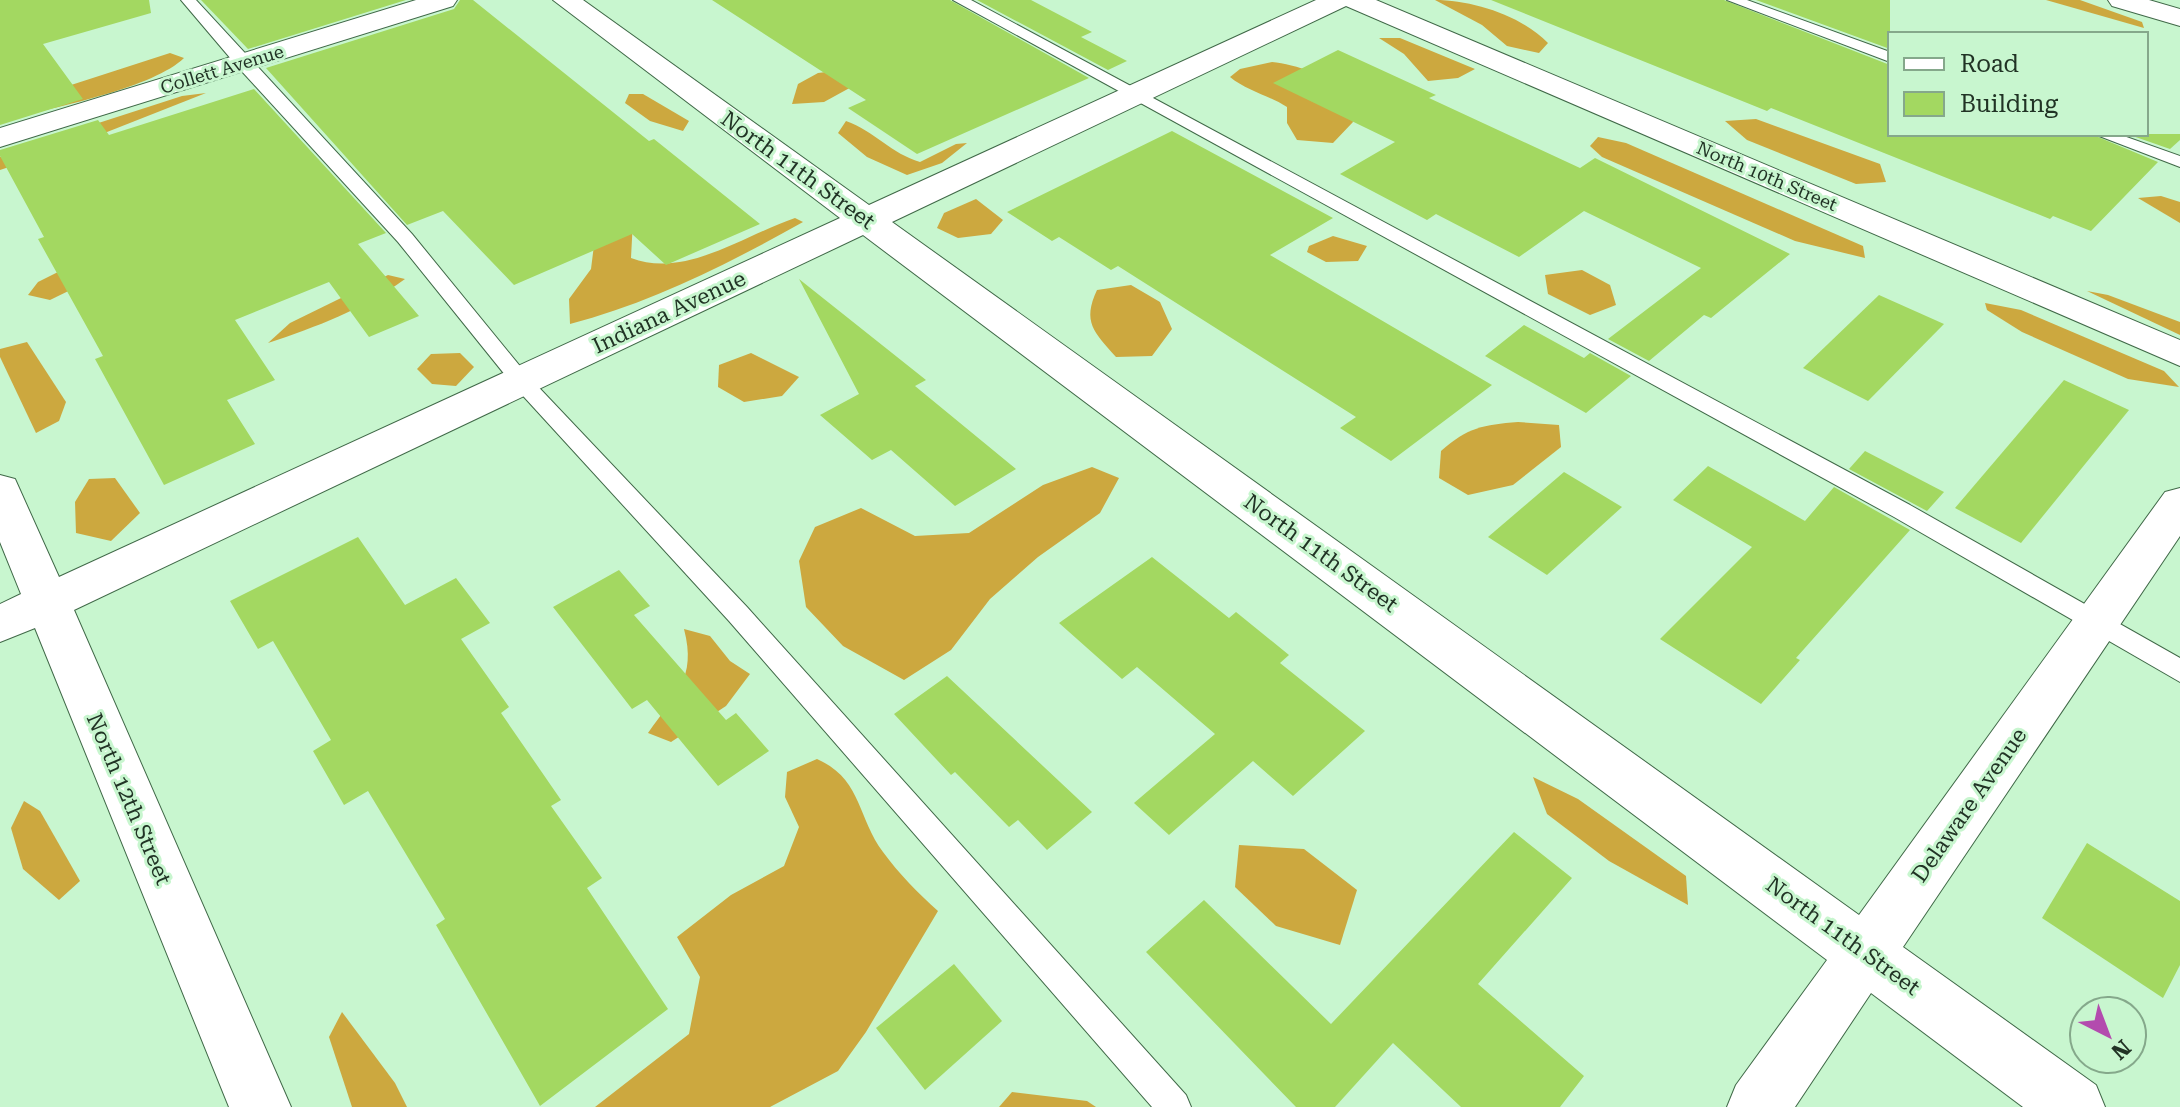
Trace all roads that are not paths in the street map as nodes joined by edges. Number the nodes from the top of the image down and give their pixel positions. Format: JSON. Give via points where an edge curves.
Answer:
{"nodes":[{"id":1,"x":188,"y":0,"type":"edge"},
{"id":2,"x":444,"y":0,"type":"edge"},
{"id":3,"x":566,"y":0,"type":"edge"},
{"id":4,"x":960,"y":0,"type":"edge"},
{"id":5,"x":1338,"y":0,"type":"edge"},
{"id":6,"x":1353,"y":0,"type":"edge"},
{"id":7,"x":1734,"y":0,"type":"edge"},
{"id":8,"x":2121,"y":0,"type":"edge"},
{"id":9,"x":2180,"y":18,"type":"edge"},
{"id":10,"x":1888,"y":56,"type":"edge"},
{"id":11,"x":242,"y":63,"type":"junction"},
{"id":12,"x":1132,"y":96,"type":"junction"},
{"id":13,"x":2108,"y":136,"type":"edge"},
{"id":14,"x":0,"y":138,"type":"edge"},
{"id":15,"x":2180,"y":162,"type":"edge"},
{"id":16,"x":867,"y":220,"type":"junction"},
{"id":17,"x":2180,"y":354,"type":"edge"},
{"id":18,"x":521,"y":381,"type":"junction"},
{"id":19,"x":0,"y":490,"type":"edge"},
{"id":20,"x":2180,"y":503,"type":"edge"},
{"id":21,"x":47,"y":603,"type":"junction"},
{"id":22,"x":0,"y":624,"type":"edge"},
{"id":23,"x":2096,"y":624,"type":"junction"},
{"id":24,"x":2180,"y":671,"type":"edge"},
{"id":25,"x":1865,"y":953,"type":"junction"},
{"id":26,"x":260,"y":1107,"type":"edge"},
{"id":27,"x":1174,"y":1107,"type":"edge"},
{"id":28,"x":1758,"y":1107,"type":"edge"},
{"id":29,"x":2074,"y":1107,"type":"edge"}],
"edges":[{"from":1,"to":11,"type":"lane"},
{"from":2,"to":11,"type":"street","name":"Collett Avenue"},
{"from":3,"to":16,"type":"street","name":"North 11th Street"},
{"from":4,"to":12,"type":"lane"},
{"from":5,"to":12,"type":"street","name":"Indiana Avenue"},
{"from":6,"to":17,"type":"street","name":"North 10th Street"},
{"from":7,"to":10,"type":"lane"},
{"from":8,"to":9,"type":"street"},
{"from":11,"to":14,"type":"street","name":"Collett Avenue"},
{"from":11,"to":18,"type":"lane","via":[[405,238]]},
{"from":12,"to":16,"type":"street","name":"Indiana Avenue"},
{"from":12,"to":23,"type":"lane","via":[[1902,511]]},
{"from":13,"to":15,"type":"lane"},
{"from":16,"to":18,"type":"street","name":"Indiana Avenue"},
{"from":16,"to":25,"type":"street","name":"North 11th Street"},
{"from":18,"to":21,"type":"street","name":"Indiana Avenue"},
{"from":18,"to":27,"type":"lane","via":[[738,614]]},
{"from":19,"to":21,"type":"street","name":"North 12th Street"},
{"from":20,"to":23,"type":"street","name":"Delaware Avenue"},
{"from":21,"to":22,"type":"street","name":"Indiana Avenue"},
{"from":21,"to":26,"type":"street","name":"North 12th Street"},
{"from":23,"to":24,"type":"lane"},
{"from":23,"to":25,"type":"street","name":"Delaware Avenue"},
{"from":25,"to":28,"type":"street","name":"Delaware Avenue"},
{"from":25,"to":29,"type":"street","name":"North 11th Street"}]}
